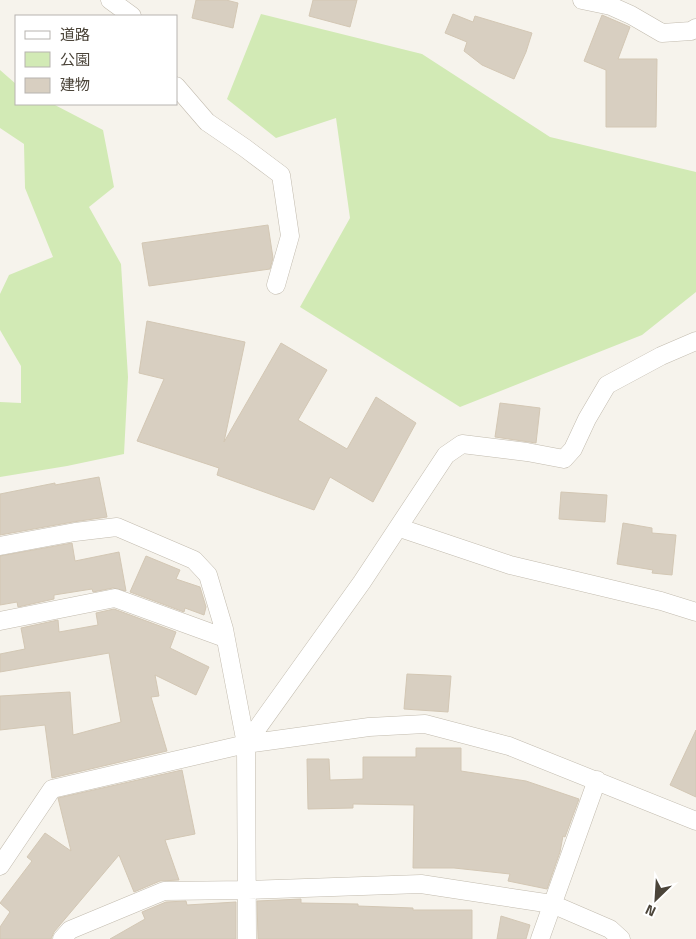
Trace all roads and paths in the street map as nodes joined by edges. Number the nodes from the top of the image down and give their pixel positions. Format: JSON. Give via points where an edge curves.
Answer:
{"nodes":[{"id":1,"x":110,"y":0,"type":"edge"},
{"id":2,"x":582,"y":0,"type":"edge"},
{"id":3,"x":131,"y":15,"type":"edge"},
{"id":4,"x":696,"y":28,"type":"edge"},
{"id":5,"x":178,"y":88,"type":"edge"},
{"id":6,"x":276,"y":285,"type":"dead end"},
{"id":7,"x":696,"y":341,"type":"edge"},
{"id":8,"x":400,"y":528,"type":"junction"},
{"id":9,"x":0,"y":546,"type":"edge"},
{"id":10,"x":696,"y":612,"type":"edge"},
{"id":11,"x":0,"y":621,"type":"edge"},
{"id":12,"x":225,"y":638,"type":"junction"},
{"id":13,"x":246,"y":744,"type":"junction"},
{"id":14,"x":597,"y":780,"type":"junction"},
{"id":15,"x":696,"y":821,"type":"edge"},
{"id":16,"x":0,"y":866,"type":"edge"},
{"id":17,"x":248,"y":890,"type":"junction"},
{"id":18,"x":552,"y":904,"type":"junction"},
{"id":19,"x":62,"y":939,"type":"edge"},
{"id":20,"x":247,"y":939,"type":"edge"},
{"id":21,"x":540,"y":939,"type":"edge"},
{"id":22,"x":621,"y":939,"type":"edge"}],
"edges":[{"from":1,"to":3,"type":"street"},
{"from":2,"to":4,"type":"street","via":[[611,6],[662,33]]},
{"from":5,"to":6,"type":"street","via":[[207,122],[281,175],[290,236]]},
{"from":7,"to":8,"type":"street","via":[[607,385],[573,449],[564,459],[462,444],[446,455],[414,501]]},
{"from":8,"to":10,"type":"street","via":[[510,565]]},
{"from":8,"to":13,"type":"street"},
{"from":9,"to":12,"type":"street","via":[[117,527],[194,560],[208,576]]},
{"from":11,"to":12,"type":"street","via":[[115,598]]},
{"from":12,"to":13,"type":"street"},
{"from":13,"to":14,"type":"street","via":[[369,727],[425,724],[508,746]]},
{"from":13,"to":16,"type":"street","via":[[52,789]]},
{"from":13,"to":17,"type":"street"},
{"from":14,"to":15,"type":"street"},
{"from":14,"to":18,"type":"street"},
{"from":17,"to":18,"type":"street","via":[[421,884]]},
{"from":17,"to":19,"type":"street","via":[[164,891],[70,930]]},
{"from":17,"to":20,"type":"street"},
{"from":18,"to":21,"type":"street"},
{"from":18,"to":22,"type":"street","via":[[610,929]]}]}
